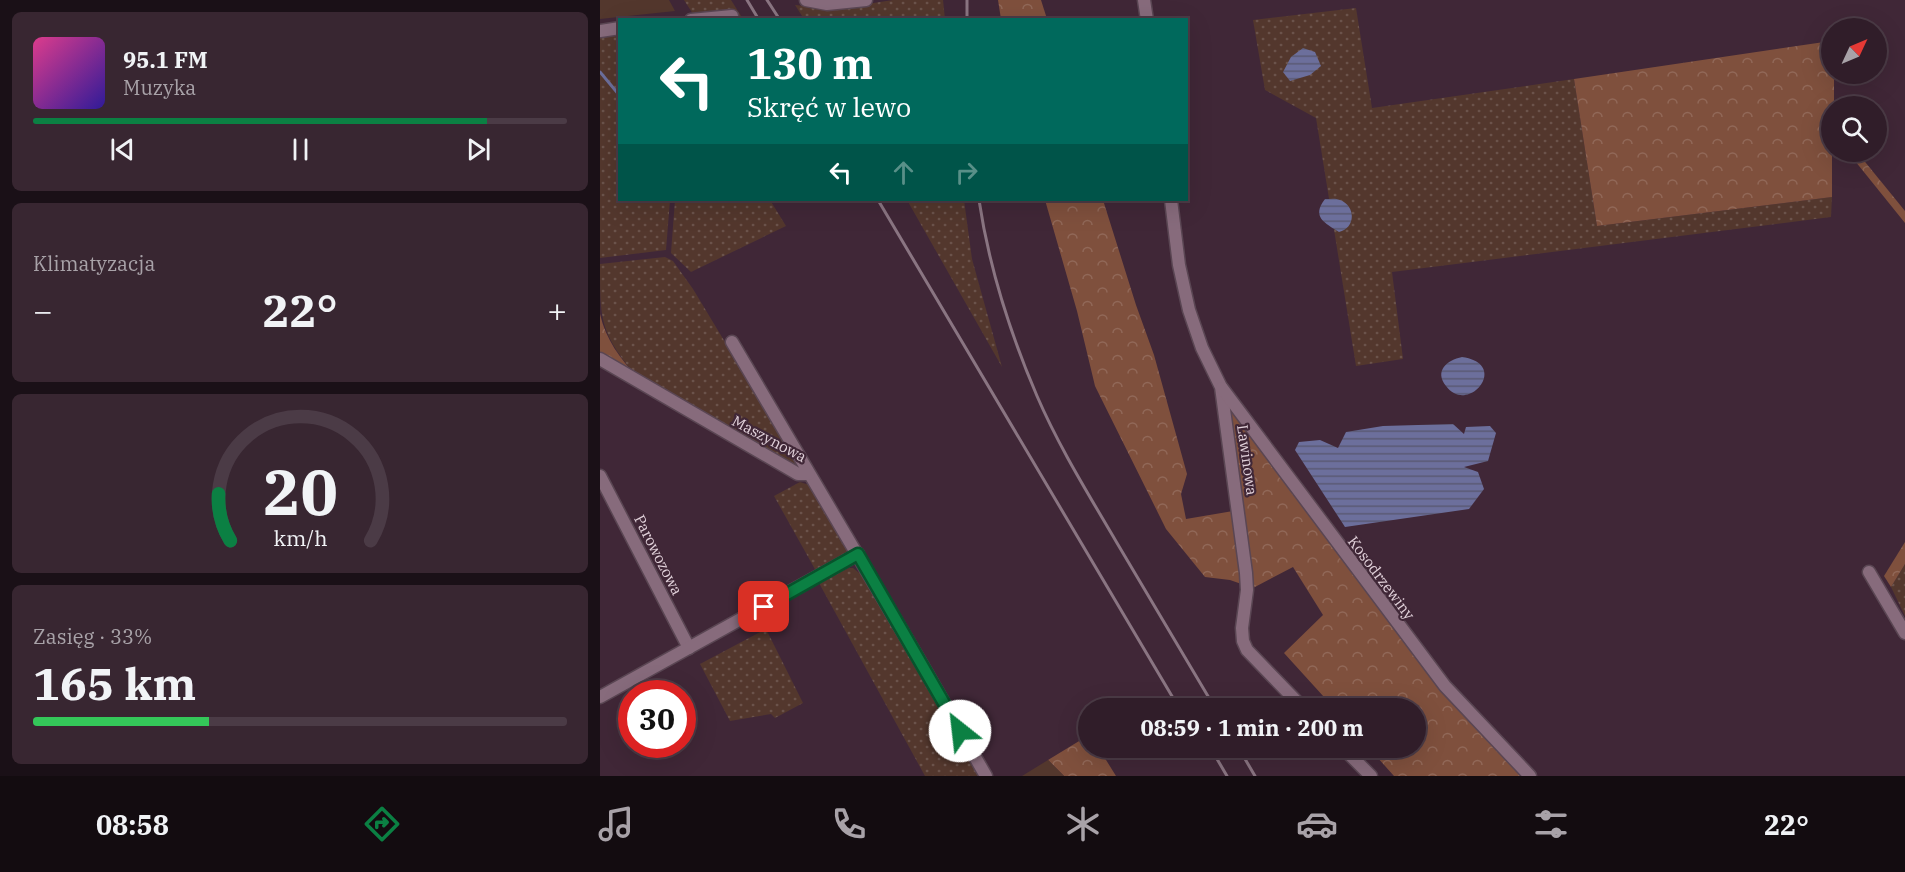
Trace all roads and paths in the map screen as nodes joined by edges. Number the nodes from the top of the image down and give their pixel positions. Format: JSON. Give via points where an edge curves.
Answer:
{"nodes":[{"id":1,"x":806,"y":0,"type":"edge"},
{"id":2,"x":866,"y":0,"type":"edge"},
{"id":3,"x":1144,"y":0,"type":"edge"},
{"id":4,"x":732,"y":16,"type":"dead end"},
{"id":5,"x":712,"y":18,"type":"edge"},
{"id":6,"x":1147,"y":18,"type":"edge"},
{"id":7,"x":618,"y":28,"type":"edge"},
{"id":8,"x":600,"y":31,"type":"edge"},
{"id":9,"x":1171,"y":201,"type":"edge"},
{"id":10,"x":732,"y":342,"type":"dead end"},
{"id":11,"x":600,"y":359,"type":"edge"},
{"id":12,"x":1221,"y":387,"type":"junction"},
{"id":13,"x":809,"y":474,"type":"junction"},
{"id":14,"x":600,"y":476,"type":"edge"},
{"id":15,"x":858,"y":554,"type":"junction"},
{"id":16,"x":1869,"y":572,"type":"dead end"},
{"id":17,"x":1905,"y":633,"type":"edge"},
{"id":18,"x":689,"y":648,"type":"junction"},
{"id":19,"x":600,"y":697,"type":"edge"},
{"id":20,"x":1293,"y":698,"type":"edge"},
{"id":21,"x":1353,"y":758,"type":"edge"},
{"id":22,"x":986,"y":776,"type":"edge"},
{"id":23,"x":1371,"y":776,"type":"edge"},
{"id":24,"x":1530,"y":776,"type":"edge"}],
"edges":[{"from":1,"to":2,"type":"street","via":[[827,4]]},
{"from":3,"to":6,"type":"street"},
{"from":4,"to":5,"type":"street"},
{"from":7,"to":8,"type":"street"},
{"from":9,"to":12,"type":"street","name":"Lawinowa","via":[[1189,310]]},
{"from":10,"to":13,"type":"street"},
{"from":11,"to":13,"type":"street","name":"Maszynowa","via":[[798,474]]},
{"from":12,"to":20,"type":"street","name":"Lawinowa","via":[[1246,573],[1243,641],[1252,657]]},
{"from":12,"to":24,"type":"street","name":"Kosodrzewiny","via":[[1445,686]]},
{"from":13,"to":15,"type":"street","name":"Maszynowa"},
{"from":14,"to":18,"type":"street","name":"Parowozowa"},
{"from":15,"to":18,"type":"street"},
{"from":15,"to":22,"type":"street","name":"Maszynowa"},
{"from":16,"to":17,"type":"street"},
{"from":18,"to":19,"type":"street"},
{"from":21,"to":23,"type":"street"}]}
